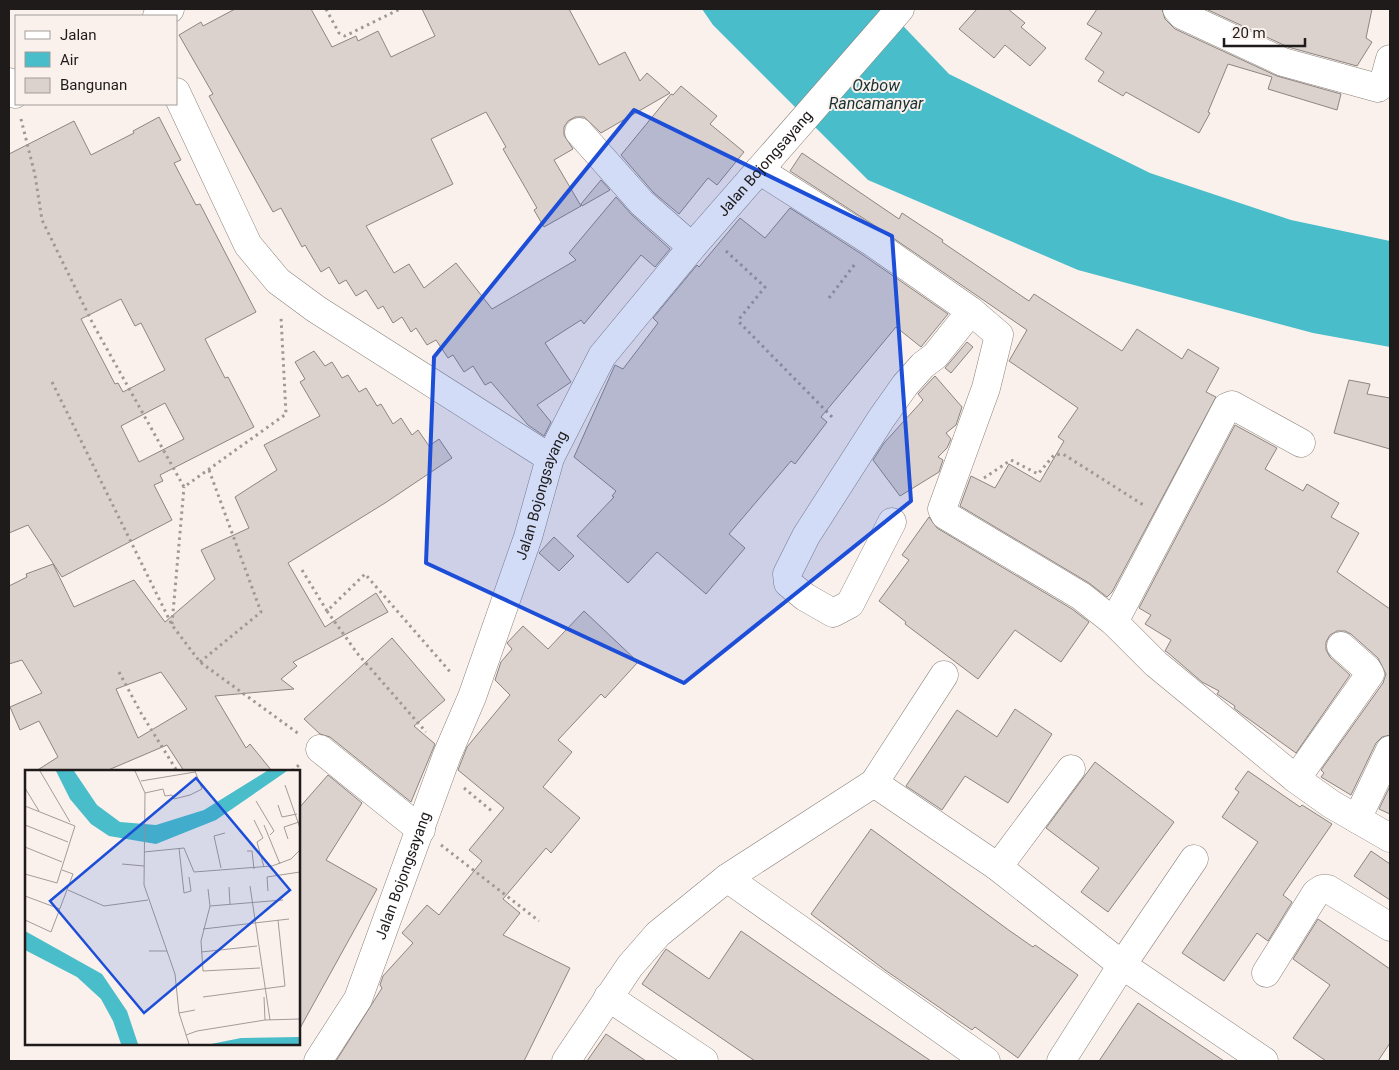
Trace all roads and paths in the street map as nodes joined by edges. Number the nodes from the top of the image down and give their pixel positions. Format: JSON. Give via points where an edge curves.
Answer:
{"nodes":[{"id":1,"x":326,"y":9,"type":"edge"},
{"id":2,"x":400,"y":9,"type":"edge"},
{"id":3,"x":900,"y":9,"type":"edge"},
{"id":4,"x":1177,"y":9,"type":"edge"},
{"id":5,"x":1390,"y":58,"type":"edge"},
{"id":6,"x":178,"y":96,"type":"edge"},
{"id":7,"x":16,"y":105,"type":"edge"},
{"id":8,"x":579,"y":132,"type":"dead end"},
{"id":9,"x":763,"y":165,"type":"junction"},
{"id":10,"x":698,"y":239,"type":"junction"},
{"id":11,"x":872,"y":242,"type":"junction"},
{"id":12,"x":278,"y":281,"type":"junction"},
{"id":13,"x":829,"y":298,"type":"dead end"},
{"id":14,"x":971,"y":311,"type":"junction"},
{"id":15,"x":52,"y":382,"type":"dead end"},
{"id":16,"x":833,"y":418,"type":"dead end"},
{"id":17,"x":1301,"y":443,"type":"dead end"},
{"id":18,"x":550,"y":458,"type":"junction"},
{"id":19,"x":960,"y":463,"type":"junction"},
{"id":20,"x":209,"y":470,"type":"junction"},
{"id":21,"x":184,"y":487,"type":"junction"},
{"id":22,"x":1169,"y":521,"type":"junction"},
{"id":23,"x":892,"y":522,"type":"dead end"},
{"id":24,"x":302,"y":570,"type":"dead end"},
{"id":25,"x":326,"y":611,"type":"junction"},
{"id":26,"x":1114,"y":622,"type":"junction"},
{"id":27,"x":172,"y":625,"type":"junction"},
{"id":28,"x":1341,"y":646,"type":"dead end"},
{"id":29,"x":200,"y":662,"type":"junction"},
{"id":30,"x":119,"y":672,"type":"dead end"},
{"id":31,"x":944,"y":675,"type":"dead end"},
{"id":32,"x":472,"y":697,"type":"junction"},
{"id":33,"x":320,"y":749,"type":"joint"},
{"id":34,"x":1390,"y":750,"type":"edge"},
{"id":35,"x":444,"y":763,"type":"junction"},
{"id":36,"x":1071,"y":769,"type":"dead end"},
{"id":37,"x":177,"y":770,"type":"edge"},
{"id":38,"x":1296,"y":779,"type":"junction"},
{"id":39,"x":874,"y":783,"type":"junction"},
{"id":40,"x":493,"y":812,"type":"dead end"},
{"id":41,"x":1357,"y":820,"type":"junction"},
{"id":42,"x":421,"y":830,"type":"junction"},
{"id":43,"x":1390,"y":838,"type":"edge"},
{"id":44,"x":1194,"y":859,"type":"dead end"},
{"id":45,"x":998,"y":867,"type":"junction"},
{"id":46,"x":727,"y":878,"type":"junction"},
{"id":47,"x":539,"y":920,"type":"dead end"},
{"id":48,"x":1390,"y":927,"type":"edge"},
{"id":49,"x":1122,"y":965,"type":"junction"},
{"id":50,"x":1266,"y":973,"type":"dead end"},
{"id":51,"x":608,"y":997,"type":"junction"},
{"id":52,"x":318,"y":1061,"type":"edge"},
{"id":53,"x":566,"y":1061,"type":"edge"},
{"id":54,"x":704,"y":1061,"type":"edge"},
{"id":55,"x":986,"y":1061,"type":"edge"},
{"id":56,"x":1061,"y":1061,"type":"edge"},
{"id":57,"x":1264,"y":1061,"type":"edge"}],
"edges":[{"from":1,"to":2,"type":"path","via":[[339,33],[345,36]]},
{"from":3,"to":9,"type":"street","name":"Jalan Bojongsayang"},
{"from":4,"to":5,"type":"street","via":[[1182,15],[1283,62],[1378,88],[1383,84]]},
{"from":6,"to":12,"type":"street","via":[[248,245]]},
{"from":7,"to":21,"type":"path","via":[[35,175],[42,220],[93,324]]},
{"from":8,"to":10,"type":"street","via":[[642,202]]},
{"from":9,"to":10,"type":"street","name":"Jalan Bojongsayang"},
{"from":9,"to":11,"type":"street"},
{"from":10,"to":16,"type":"path","via":[[765,287],[740,322]]},
{"from":10,"to":18,"type":"street","name":"Jalan Bojongsayang","via":[[602,356]]},
{"from":11,"to":13,"type":"path"},
{"from":11,"to":14,"type":"street"},
{"from":12,"to":18,"type":"street","via":[[316,309]]},
{"from":12,"to":20,"type":"path","via":[[286,414]]},
{"from":14,"to":19,"type":"street","via":[[999,335],[986,388]]},
{"from":14,"to":23,"type":"street","via":[[935,356],[922,364],[881,419],[806,536],[787,574],[788,583],[834,613],[840,611],[850,604]]},
{"from":15,"to":27,"type":"path"},
{"from":17,"to":22,"type":"street","via":[[1232,405],[1227,407]]},
{"from":18,"to":32,"type":"street","name":"Jalan Bojongsayang","via":[[528,538]]},
{"from":19,"to":22,"type":"path","via":[[983,478],[1012,460],[1038,474],[1054,454],[1063,454]]},
{"from":19,"to":26,"type":"street","via":[[942,509],[946,515],[1081,596]]},
{"from":20,"to":21,"type":"path"},
{"from":20,"to":29,"type":"path","via":[[261,612]]},
{"from":21,"to":27,"type":"path"},
{"from":22,"to":26,"type":"street"},
{"from":24,"to":25,"type":"path"},
{"from":25,"to":32,"type":"path","via":[[365,574]]},
{"from":25,"to":35,"type":"path"},
{"from":26,"to":38,"type":"street","via":[[1156,664]]},
{"from":27,"to":29,"type":"path"},
{"from":28,"to":38,"type":"street","via":[[1370,674]]},
{"from":29,"to":33,"type":"path"},
{"from":30,"to":37,"type":"path","via":[[141,714]]},
{"from":31,"to":39,"type":"street"},
{"from":32,"to":35,"type":"street","name":"Jalan Bojongsayang"},
{"from":33,"to":42,"type":"street"},
{"from":34,"to":41,"type":"street"},
{"from":35,"to":40,"type":"path"},
{"from":35,"to":42,"type":"street","name":"Jalan Bojongsayang"},
{"from":36,"to":45,"type":"street"},
{"from":38,"to":41,"type":"street"},
{"from":39,"to":45,"type":"street"},
{"from":39,"to":46,"type":"street"},
{"from":41,"to":43,"type":"street"},
{"from":42,"to":47,"type":"path"},
{"from":42,"to":52,"type":"street","name":"Jalan Bojongsayang","via":[[358,999]]},
{"from":44,"to":49,"type":"street"},
{"from":45,"to":49,"type":"street"},
{"from":46,"to":51,"type":"street","via":[[658,934]]},
{"from":46,"to":55,"type":"street"},
{"from":48,"to":50,"type":"street","via":[[1328,889],[1322,889],[1316,893]]},
{"from":49,"to":56,"type":"street"},
{"from":49,"to":57,"type":"street"},
{"from":51,"to":53,"type":"street"},
{"from":51,"to":54,"type":"street"}]}
